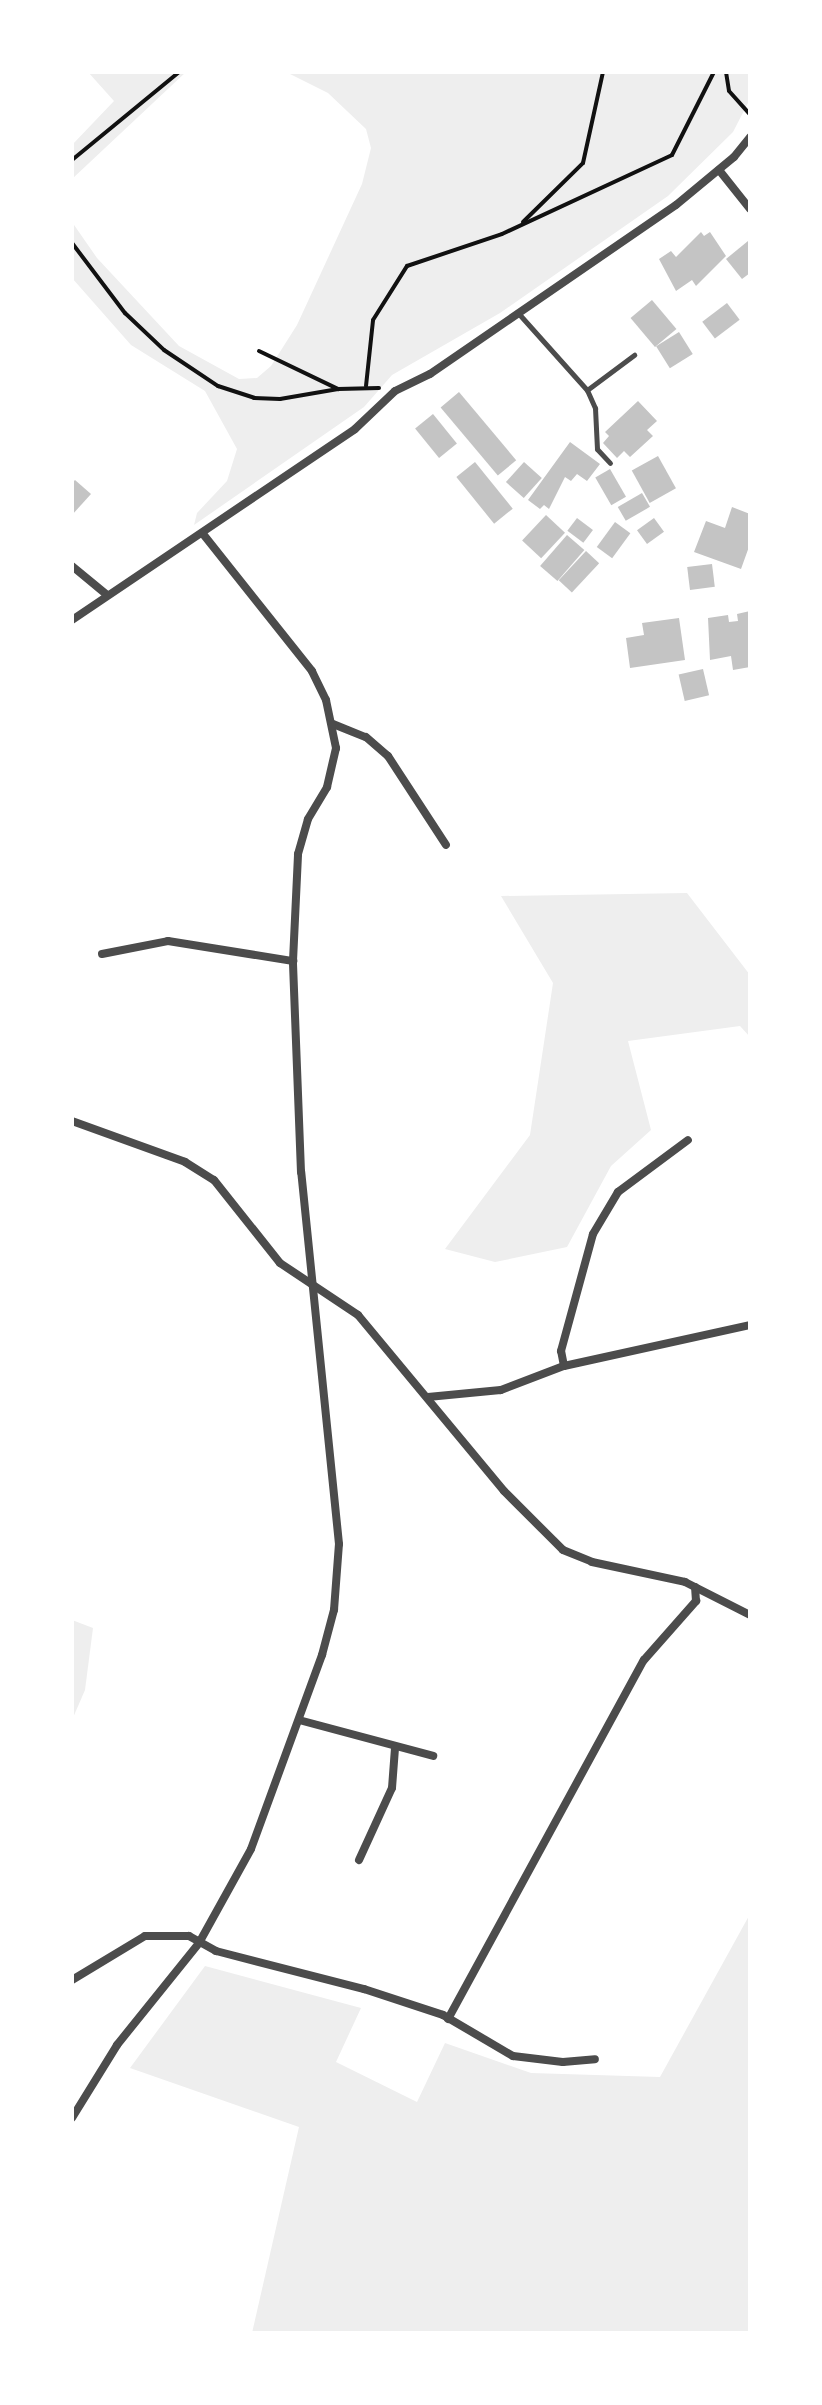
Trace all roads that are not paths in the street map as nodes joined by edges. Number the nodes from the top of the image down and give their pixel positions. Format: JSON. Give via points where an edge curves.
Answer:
{"nodes":[{"id":1,"x":750,"y":137,"type":"edge"},
{"id":2,"x":719,"y":170,"type":"junction"},
{"id":3,"x":750,"y":209,"type":"edge"},
{"id":4,"x":519,"y":314,"type":"junction"},
{"id":5,"x":634,"y":355,"type":"dead end"},
{"id":6,"x":587,"y":390,"type":"junction"},
{"id":7,"x":610,"y":463,"type":"dead end"},
{"id":8,"x":203,"y":534,"type":"junction"},
{"id":9,"x":72,"y":566,"type":"edge"},
{"id":10,"x":107,"y":595,"type":"junction"},
{"id":11,"x":72,"y":620,"type":"edge"},
{"id":12,"x":333,"y":724,"type":"junction"},
{"id":13,"x":446,"y":845,"type":"dead end"},
{"id":14,"x":102,"y":954,"type":"dead end"},
{"id":15,"x":293,"y":961,"type":"junction"},
{"id":16,"x":72,"y":1121,"type":"edge"},
{"id":17,"x":688,"y":1140,"type":"dead end"},
{"id":18,"x":313,"y":1285,"type":"junction"},
{"id":19,"x":750,"y":1325,"type":"edge"},
{"id":20,"x":564,"y":1366,"type":"junction"},
{"id":21,"x":428,"y":1397,"type":"junction"},
{"id":22,"x":695,"y":1587,"type":"junction"},
{"id":23,"x":750,"y":1615,"type":"edge"},
{"id":24,"x":299,"y":1720,"type":"junction"},
{"id":25,"x":395,"y":1748,"type":"junction"},
{"id":26,"x":433,"y":1756,"type":"dead end"},
{"id":27,"x":359,"y":1860,"type":"dead end"},
{"id":28,"x":199,"y":1943,"type":"junction"},
{"id":29,"x":72,"y":1980,"type":"edge"},
{"id":30,"x":448,"y":2019,"type":"junction"},
{"id":31,"x":595,"y":2059,"type":"dead end"},
{"id":32,"x":72,"y":2118,"type":"edge"}],
"edges":[{"from":1,"to":2,"type":"street"},
{"from":2,"to":3,"type":"street"},
{"from":2,"to":4,"type":"street"},
{"from":4,"to":6,"type":"lane"},
{"from":4,"to":8,"type":"street","via":[[430,374],[395,391],[364,422]]},
{"from":5,"to":6,"type":"lane"},
{"from":6,"to":7,"type":"lane","via":[[595,408],[597,449]]},
{"from":8,"to":10,"type":"street"},
{"from":8,"to":12,"type":"street","via":[[312,671]]},
{"from":9,"to":10,"type":"street"},
{"from":10,"to":11,"type":"street"},
{"from":12,"to":13,"type":"street","via":[[366,737],[388,756]]},
{"from":12,"to":15,"type":"street","via":[[333,765],[298,854]]},
{"from":14,"to":15,"type":"street","via":[[168,941]]},
{"from":15,"to":18,"type":"street","via":[[301,1172]]},
{"from":16,"to":18,"type":"street","via":[[185,1162],[214,1180],[280,1263]]},
{"from":17,"to":20,"type":"street","via":[[618,1192],[593,1234],[561,1351]]},
{"from":18,"to":21,"type":"street","via":[[358,1315]]},
{"from":18,"to":24,"type":"street","via":[[339,1544],[334,1610]]},
{"from":19,"to":20,"type":"street"},
{"from":20,"to":21,"type":"street","via":[[501,1390]]},
{"from":21,"to":22,"type":"street","via":[[542,1533],[563,1550]]},
{"from":22,"to":23,"type":"street"},
{"from":22,"to":30,"type":"street","via":[[696,1601],[644,1660]]},
{"from":24,"to":25,"type":"street"},
{"from":24,"to":28,"type":"street","via":[[251,1849]]},
{"from":25,"to":26,"type":"street"},
{"from":25,"to":27,"type":"street","via":[[392,1788]]},
{"from":28,"to":29,"type":"street","via":[[189,1936],[145,1936]]},
{"from":28,"to":30,"type":"street","via":[[364,1989]]},
{"from":28,"to":32,"type":"street","via":[[117,2045]]},
{"from":30,"to":31,"type":"street","via":[[513,2056],[563,2062]]}]}
